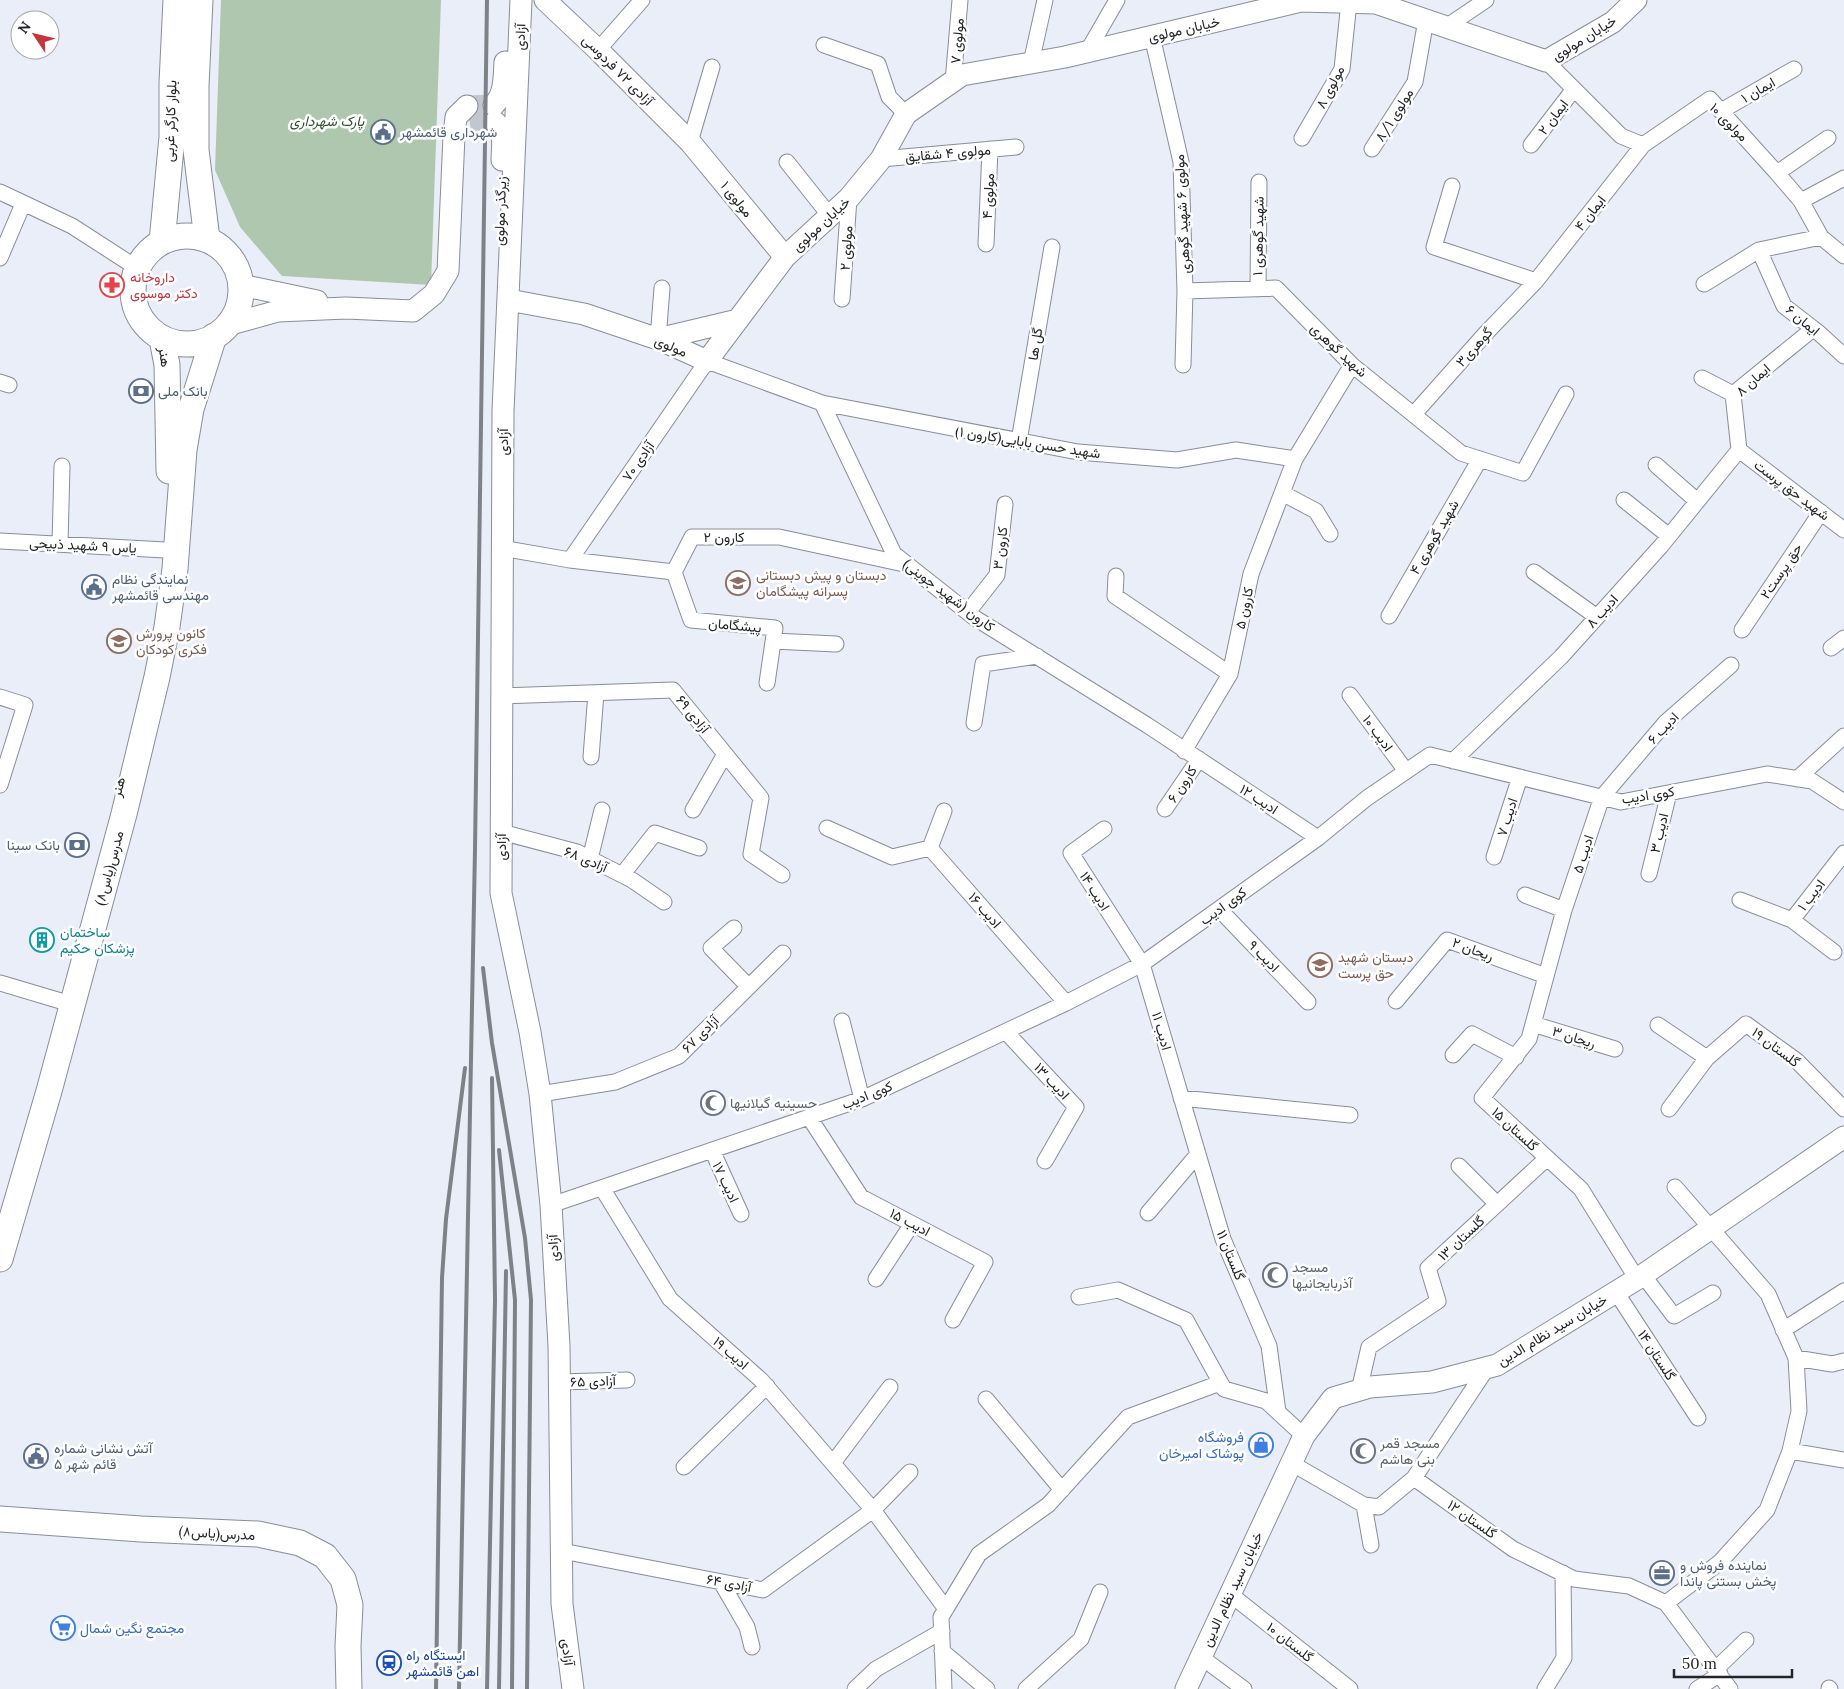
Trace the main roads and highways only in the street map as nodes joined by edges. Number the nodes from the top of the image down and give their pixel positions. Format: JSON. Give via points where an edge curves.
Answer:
{"nodes":[{"id":1,"x":176,"y":0,"type":"edge"},
{"id":2,"x":200,"y":0,"type":"edge"},
{"id":3,"x":207,"y":239,"type":"junction"},
{"id":4,"x":162,"y":242,"type":"junction"},
{"id":5,"x":223,"y":330,"type":"junction"},
{"id":6,"x":162,"y":339,"type":"junction"},
{"id":7,"x":0,"y":1225,"type":"edge"},
{"id":8,"x":0,"y":1259,"type":"edge"},
{"id":9,"x":3,"y":1517,"type":"edge"},
{"id":10,"x":349,"y":1689,"type":"edge"}],
"edges":[{"from":1,"to":4,"type":"main road","name":"بلوار کارگر غربی","via":[[172,137]]},
{"from":2,"to":3,"type":"main road","name":"بلوار کارگر غربی","via":[[196,150]]},
{"from":3,"to":4,"type":"main road","via":[[179,236]]},
{"from":3,"to":5,"type":"main road","via":[[228,254],[239,272],[242,285],[238,308]]},
{"from":4,"to":6,"type":"main road","via":[[147,253],[137,268],[133,284],[133,300],[139,316],[148,329]]},
{"from":5,"to":6,"type":"main road","via":[[204,342],[183,344]]},
{"from":5,"to":8,"type":"main road","name":"مدرس(یاس۸)","via":[[191,410],[184,450],[175,569],[157,677],[124,814]]},
{"from":6,"to":7,"type":"main road","name":"هنر","via":[[167,365],[169,468],[165,550],[156,624],[64,1002]]},
{"from":9,"to":10,"type":"main road","name":"مدرس(یاس۸)","via":[[141,1529],[258,1534],[300,1543],[325,1556],[343,1579],[350,1605]]}]}
